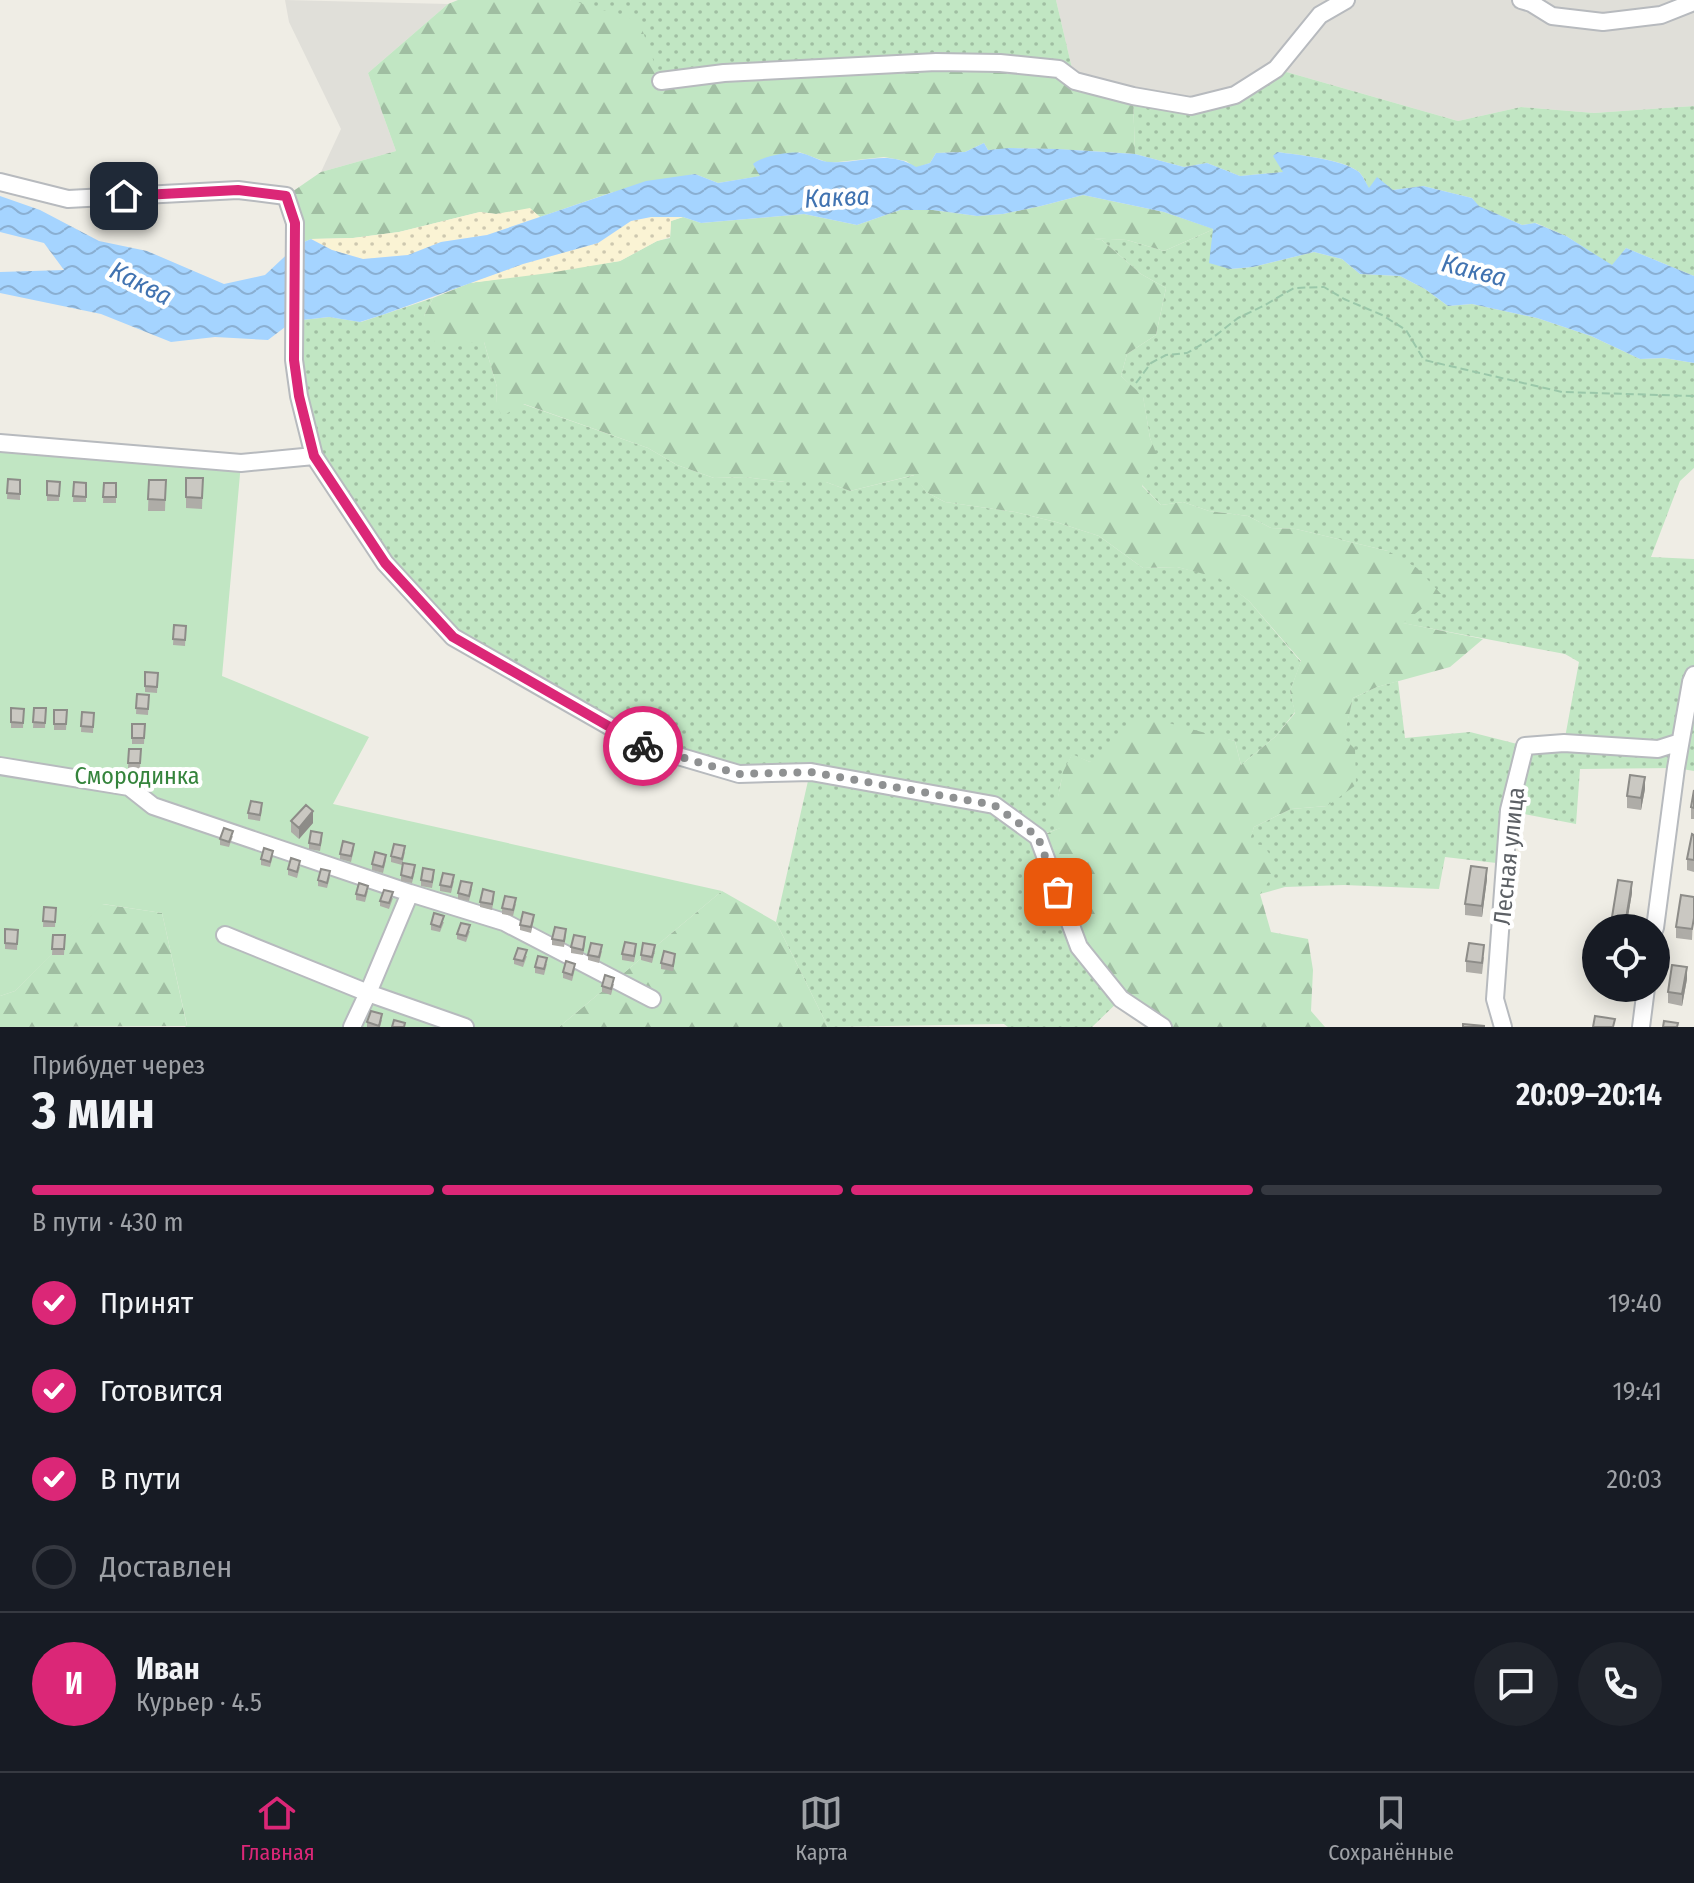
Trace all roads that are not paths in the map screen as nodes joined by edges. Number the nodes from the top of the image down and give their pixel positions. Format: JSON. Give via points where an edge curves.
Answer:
{"nodes":[{"id":1,"x":1346,"y":0,"type":"edge"},
{"id":2,"x":1521,"y":0,"type":"edge"},
{"id":3,"x":1694,"y":2,"type":"edge"},
{"id":4,"x":661,"y":81,"type":"dead end"},
{"id":5,"x":0,"y":182,"type":"edge"},
{"id":6,"x":0,"y":443,"type":"edge"},
{"id":7,"x":314,"y":456,"type":"junction"},
{"id":8,"x":1694,"y":675,"type":"edge"},
{"id":9,"x":1680,"y":742,"type":"junction"},
{"id":10,"x":0,"y":766,"type":"edge"},
{"id":11,"x":410,"y":893,"type":"junction"},
{"id":12,"x":1657,"y":914,"type":"edge"},
{"id":13,"x":225,"y":935,"type":"dead end"},
{"id":14,"x":368,"y":993,"type":"junction"},
{"id":15,"x":652,"y":999,"type":"dead end"},
{"id":16,"x":1644,"y":1002,"type":"edge"},
{"id":17,"x":352,"y":1027,"type":"edge"},
{"id":18,"x":465,"y":1027,"type":"edge"},
{"id":19,"x":1163,"y":1027,"type":"edge"},
{"id":20,"x":1503,"y":1027,"type":"edge"},
{"id":21,"x":1641,"y":1027,"type":"edge"}],
"edges":[{"from":1,"to":4,"type":"street","via":[[1320,15],[1276,69],[1235,95],[1191,106],[1075,81],[1059,69],[1000,63],[797,69]]},
{"from":2,"to":3,"type":"street","via":[[1552,16],[1603,22],[1661,15]]},
{"from":5,"to":7,"type":"street","via":[[68,199],[238,190],[286,196],[295,223],[294,360]]},
{"from":6,"to":7,"type":"street","via":[[241,463]]},
{"from":7,"to":19,"type":"street","via":[[385,563],[453,637],[644,746],[739,774],[811,772],[994,805],[1038,837],[1079,947],[1121,999]]},
{"from":8,"to":9,"type":"street"},
{"from":9,"to":12,"type":"street"},
{"from":9,"to":20,"type":"street","name":"Лесная улица","via":[[1658,749],[1525,746],[1509,810],[1495,999]]},
{"from":10,"to":11,"type":"street","via":[[129,787],[153,806]]},
{"from":11,"to":14,"type":"street"},
{"from":11,"to":15,"type":"street","via":[[504,922]]},
{"from":13,"to":14,"type":"street"},
{"from":14,"to":17,"type":"street"},
{"from":14,"to":18,"type":"street"},
{"from":16,"to":21,"type":"street"}]}
